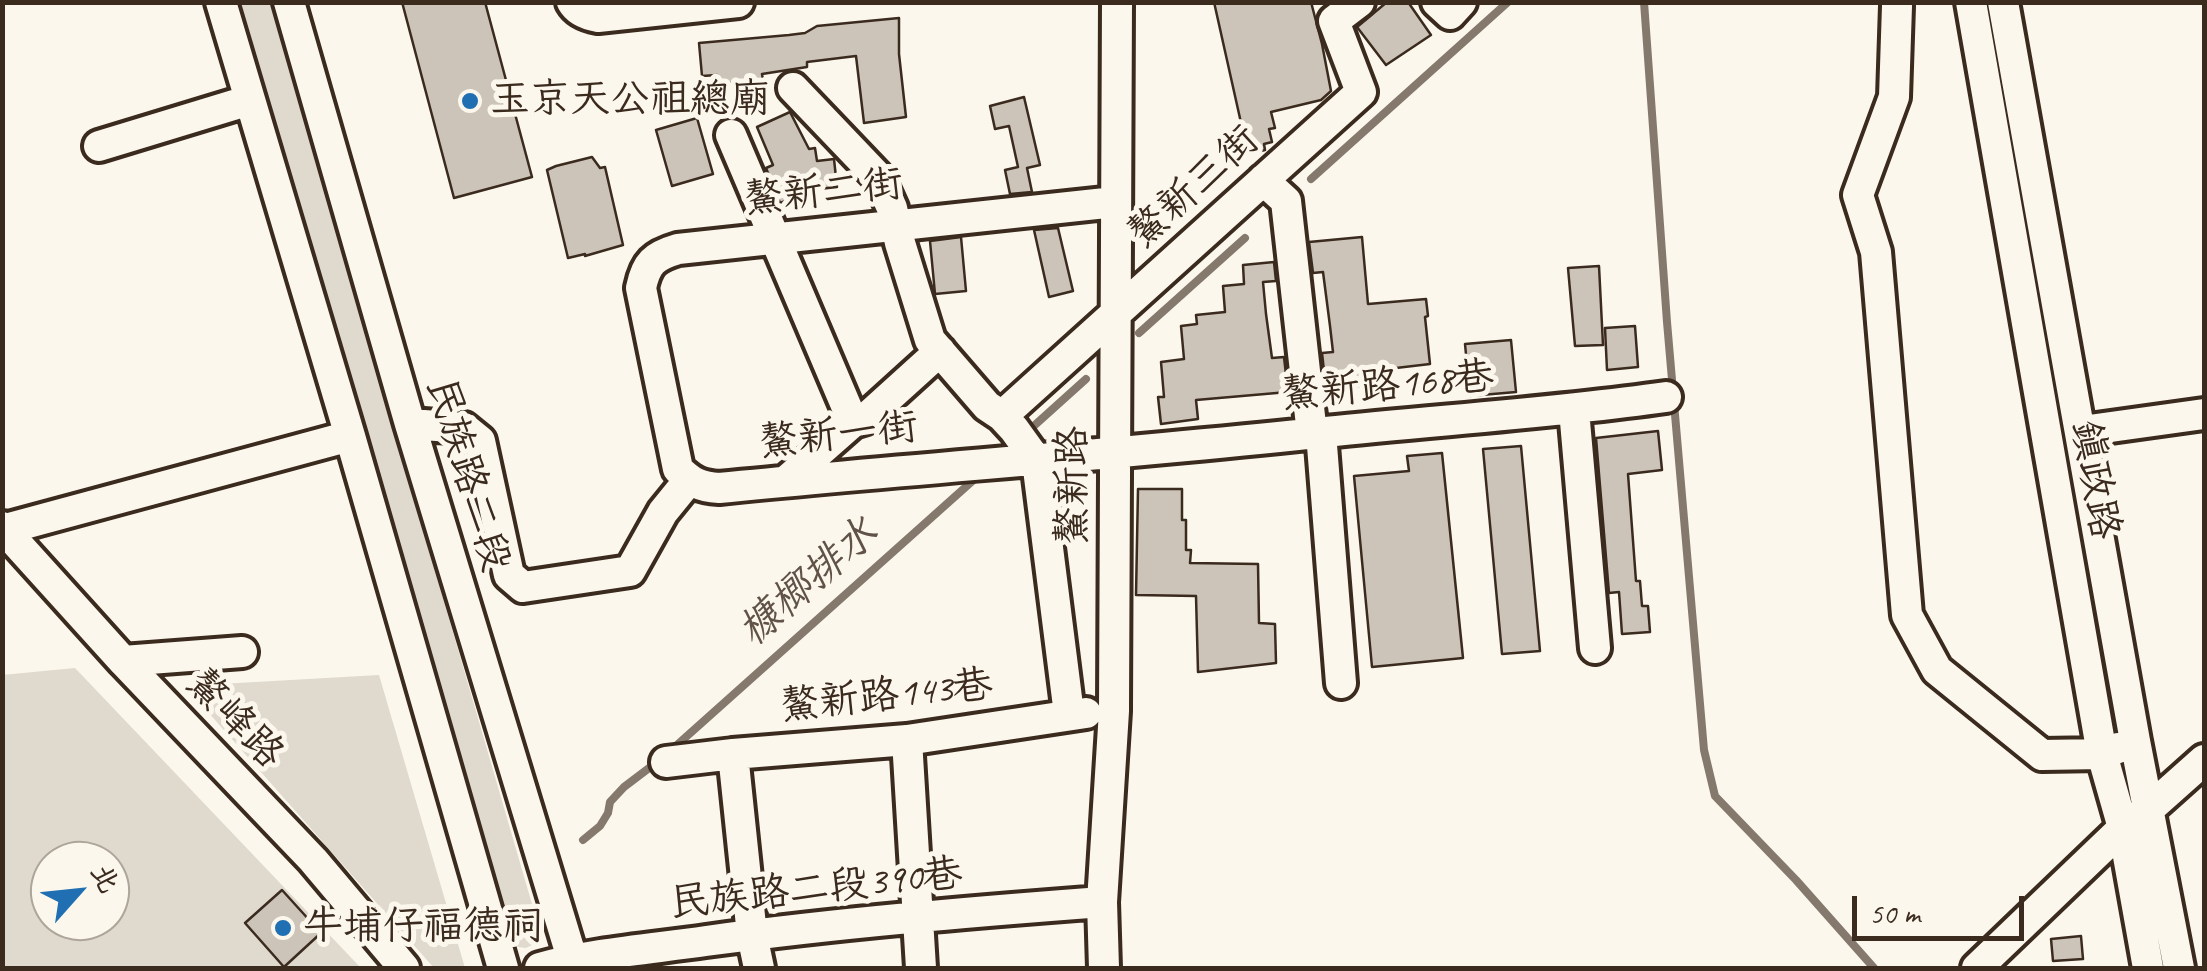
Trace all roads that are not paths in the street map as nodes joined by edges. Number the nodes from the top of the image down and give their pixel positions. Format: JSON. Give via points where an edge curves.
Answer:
{"nodes":[{"id":1,"x":221,"y":2,"type":"edge"},
{"id":2,"x":289,"y":2,"type":"edge"},
{"id":3,"x":572,"y":2,"type":"edge"},
{"id":4,"x":738,"y":2,"type":"edge"},
{"id":5,"x":1116,"y":2,"type":"edge"},
{"id":6,"x":1359,"y":2,"type":"edge"},
{"id":7,"x":1437,"y":2,"type":"edge"},
{"id":8,"x":1460,"y":2,"type":"edge"},
{"id":9,"x":1971,"y":2,"type":"edge"},
{"id":10,"x":2003,"y":2,"type":"edge"},
{"id":11,"x":1897,"y":6,"type":"dead end"},
{"id":12,"x":793,"y":88,"type":"dead end"},
{"id":13,"x":250,"y":100,"type":"junction"},
{"id":14,"x":731,"y":135,"type":"dead end"},
{"id":15,"x":100,"y":146,"type":"dead end"},
{"id":16,"x":1263,"y":180,"type":"junction"},
{"id":17,"x":1115,"y":202,"type":"junction"},
{"id":18,"x":896,"y":226,"type":"junction"},
{"id":19,"x":774,"y":238,"type":"junction"},
{"id":20,"x":1115,"y":314,"type":"junction"},
{"id":21,"x":940,"y":352,"type":"junction"},
{"id":22,"x":1666,"y":398,"type":"dead end"},
{"id":23,"x":1574,"y":410,"type":"junction"},
{"id":24,"x":2204,"y":414,"type":"edge"},
{"id":25,"x":853,"y":422,"type":"junction"},
{"id":26,"x":410,"y":424,"type":"junction"},
{"id":27,"x":2082,"y":432,"type":"junction"},
{"id":28,"x":1316,"y":433,"type":"junction"},
{"id":29,"x":350,"y":436,"type":"junction"},
{"id":30,"x":1020,"y":443,"type":"junction"},
{"id":31,"x":1114,"y":452,"type":"junction"},
{"id":32,"x":689,"y":480,"type":"junction"},
{"id":33,"x":786,"y":482,"type":"junction"},
{"id":34,"x":3,"y":529,"type":"edge"},
{"id":35,"x":1595,"y":648,"type":"dead end"},
{"id":36,"x":242,"y":652,"type":"dead end"},
{"id":37,"x":124,"y":661,"type":"junction"},
{"id":38,"x":1341,"y":683,"type":"dead end"},
{"id":39,"x":1114,"y":711,"type":"junction"},
{"id":40,"x":1069,"y":714,"type":"junction"},
{"id":41,"x":907,"y":740,"type":"junction"},
{"id":42,"x":2135,"y":741,"type":"junction"},
{"id":43,"x":733,"y":754,"type":"junction"},
{"id":44,"x":2102,"y":754,"type":"junction"},
{"id":45,"x":2204,"y":760,"type":"edge"},
{"id":46,"x":666,"y":762,"type":"dead end"},
{"id":47,"x":2149,"y":809,"type":"junction"},
{"id":48,"x":2123,"y":828,"type":"junction"},
{"id":49,"x":1102,"y":902,"type":"junction"},
{"id":50,"x":917,"y":917,"type":"junction"},
{"id":51,"x":752,"y":935,"type":"junction"},
{"id":52,"x":574,"y":964,"type":"edge"},
{"id":53,"x":404,"y":968,"type":"edge"},
{"id":54,"x":502,"y":968,"type":"edge"},
{"id":55,"x":540,"y":968,"type":"edge"},
{"id":56,"x":759,"y":968,"type":"edge"},
{"id":57,"x":921,"y":968,"type":"edge"},
{"id":58,"x":1104,"y":968,"type":"edge"},
{"id":59,"x":1977,"y":968,"type":"edge"},
{"id":60,"x":2148,"y":968,"type":"edge"},
{"id":61,"x":2179,"y":968,"type":"edge"}],
"edges":[{"from":1,"to":13,"type":"street"},
{"from":2,"to":26,"type":"street","name":"民族路二段"},
{"from":3,"to":4,"type":"street","via":[[598,17]]},
{"from":5,"to":17,"type":"street","name":"鰲新路"},
{"from":6,"to":16,"type":"street","name":"鰲新三街","via":[[1334,21],[1361,92]]},
{"from":7,"to":8,"type":"street","via":[[1450,14]]},
{"from":9,"to":44,"type":"street","name":"鎮政路"},
{"from":10,"to":27,"type":"street","name":"鎮政路"},
{"from":11,"to":44,"type":"street","via":[[1894,97],[1858,195],[1876,252],[1907,615],[1937,670],[2042,755]]},
{"from":12,"to":18,"type":"street","via":[[878,177]]},
{"from":13,"to":15,"type":"street"},
{"from":13,"to":29,"type":"street"},
{"from":14,"to":19,"type":"street"},
{"from":16,"to":20,"type":"street","name":"鰲新三街"},
{"from":16,"to":28,"type":"street","via":[[1286,202]]},
{"from":17,"to":18,"type":"street","name":"鰲新二街"},
{"from":17,"to":20,"type":"street","name":"鰲新路"},
{"from":18,"to":19,"type":"street","name":"鰲新二街"},
{"from":18,"to":21,"type":"street","via":[[930,340]]},
{"from":19,"to":25,"type":"street"},
{"from":19,"to":32,"type":"street","name":"鰲新二街","via":[[678,249],[653,260],[644,274],[641,288],[678,468]]},
{"from":20,"to":30,"type":"street","name":"鰲新三街"},
{"from":20,"to":31,"type":"street","name":"鰲新路"},
{"from":21,"to":25,"type":"street","via":[[866,418]]},
{"from":21,"to":30,"type":"street"},
{"from":22,"to":23,"type":"street","name":"鰲新路168巷"},
{"from":23,"to":28,"type":"street","name":"鰲新路168巷"},
{"from":23,"to":35,"type":"street"},
{"from":24,"to":27,"type":"street"},
{"from":25,"to":33,"type":"street"},
{"from":26,"to":32,"type":"street","via":[[464,428],[480,441],[509,575],[523,587],[630,571]]},
{"from":26,"to":52,"type":"street","name":"民族路二段"},
{"from":27,"to":42,"type":"street","name":"鎮政路"},
{"from":28,"to":31,"type":"street","name":"鰲新路168巷"},
{"from":28,"to":38,"type":"street"},
{"from":29,"to":34,"type":"street"},
{"from":29,"to":54,"type":"street"},
{"from":30,"to":31,"type":"street","name":"鰲新一街"},
{"from":30,"to":33,"type":"street","name":"鰲新一街","via":[[968,464]]},
{"from":30,"to":40,"type":"street"},
{"from":31,"to":39,"type":"street","name":"鰲新路"},
{"from":32,"to":33,"type":"street","name":"鰲新一街","via":[[719,488]]},
{"from":34,"to":37,"type":"street","name":"鰲峰路"},
{"from":36,"to":37,"type":"street"},
{"from":37,"to":53,"type":"street","name":"鰲峰路","via":[[313,860]]},
{"from":39,"to":40,"type":"street","name":"鰲新路143巷"},
{"from":39,"to":49,"type":"street","name":"鰲新路"},
{"from":40,"to":41,"type":"street","name":"鰲新路143巷"},
{"from":41,"to":43,"type":"street","name":"鰲新路143巷"},
{"from":41,"to":50,"type":"street"},
{"from":42,"to":44,"type":"street"},
{"from":42,"to":47,"type":"street","name":"鎮政路"},
{"from":43,"to":46,"type":"street","name":"鰲新路143巷"},
{"from":43,"to":51,"type":"street"},
{"from":44,"to":48,"type":"street","name":"鎮政路"},
{"from":45,"to":47,"type":"street"},
{"from":47,"to":48,"type":"street"},
{"from":47,"to":61,"type":"street","name":"鎮政路"},
{"from":48,"to":59,"type":"street"},
{"from":48,"to":60,"type":"street","name":"鎮政路"},
{"from":49,"to":50,"type":"street","name":"民族路二段390巷"},
{"from":49,"to":58,"type":"street","name":"鰲新路"},
{"from":50,"to":51,"type":"street","name":"民族路二段390巷"},
{"from":50,"to":57,"type":"street"},
{"from":51,"to":52,"type":"street","name":"民族路二段390巷"},
{"from":51,"to":56,"type":"street"},
{"from":52,"to":55,"type":"street","name":"民族路二段390巷"}]}
